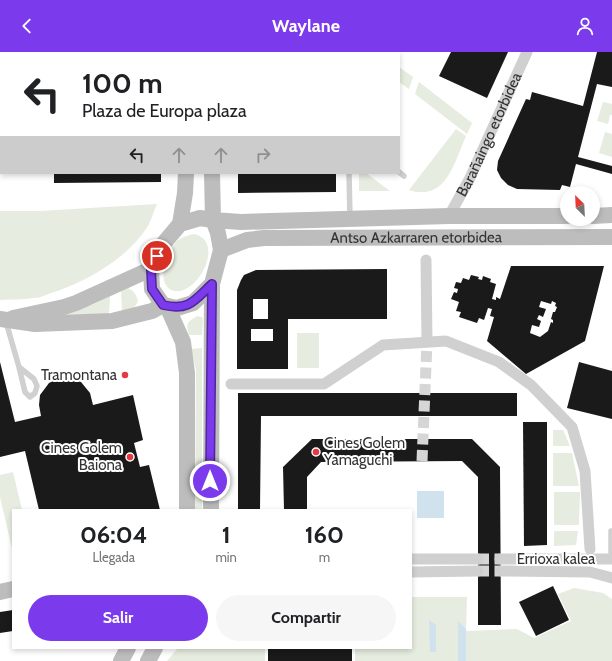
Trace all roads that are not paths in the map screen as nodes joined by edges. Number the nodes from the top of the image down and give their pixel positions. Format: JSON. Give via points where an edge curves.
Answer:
{"nodes":[{"id":1,"x":527,"y":52,"type":"edge"},
{"id":2,"x":186,"y":174,"type":"edge"},
{"id":3,"x":212,"y":174,"type":"edge"},
{"id":4,"x":349,"y":174,"type":"edge"},
{"id":5,"x":612,"y":215,"type":"edge"},
{"id":6,"x":449,"y":216,"type":"junction"},
{"id":7,"x":560,"y":216,"type":"edge"},
{"id":8,"x":600,"y":216,"type":"edge"},
{"id":9,"x":350,"y":219,"type":"junction"},
{"id":10,"x":213,"y":220,"type":"junction"},
{"id":11,"x":180,"y":224,"type":"junction"},
{"id":12,"x":612,"y":237,"type":"edge"},
{"id":13,"x":222,"y":250,"type":"junction"},
{"id":14,"x":426,"y":260,"type":"dead end"},
{"id":15,"x":151,"y":269,"type":"junction"},
{"id":16,"x":212,"y":284,"type":"junction"},
{"id":17,"x":165,"y":306,"type":"junction"},
{"id":18,"x":3,"y":319,"type":"edge"},
{"id":19,"x":427,"y":342,"type":"junction"},
{"id":20,"x":19,"y":367,"type":"junction"},
{"id":21,"x":231,"y":384,"type":"dead end"},
{"id":22,"x":187,"y":509,"type":"edge"},
{"id":23,"x":210,"y":509,"type":"edge"},
{"id":24,"x":611,"y":531,"type":"dead end"},
{"id":25,"x":590,"y":549,"type":"dead end"},
{"id":26,"x":412,"y":559,"type":"edge"},
{"id":27,"x":478,"y":559,"type":"tunnel mouth"},
{"id":28,"x":500,"y":559,"type":"tunnel mouth"},
{"id":29,"x":612,"y":559,"type":"edge"},
{"id":30,"x":501,"y":571,"type":"tunnel mouth"},
{"id":31,"x":412,"y":572,"type":"edge"},
{"id":32,"x":478,"y":572,"type":"tunnel mouth"},
{"id":33,"x":612,"y":578,"type":"edge"},
{"id":34,"x":12,"y":589,"type":"edge"},
{"id":35,"x":0,"y":592,"type":"edge"},
{"id":36,"x":127,"y":649,"type":"edge"},
{"id":37,"x":155,"y":649,"type":"edge"},
{"id":38,"x":121,"y":661,"type":"edge"},
{"id":39,"x":148,"y":661,"type":"edge"}],
"edges":[{"from":1,"to":6,"type":"street","name":"Barañaingo etorbidea","via":[[470,178]]},
{"from":2,"to":11,"type":"street"},
{"from":3,"to":10,"type":"street"},
{"from":4,"to":9,"type":"lane"},
{"from":5,"to":8,"type":"street"},
{"from":6,"to":7,"type":"street","name":"Antso Azkarraren etorbidea"},
{"from":6,"to":9,"type":"street","name":"Antso Azkarraren etorbidea"},
{"from":9,"to":10,"type":"street","name":"Antso Azkarraren etorbidea","via":[[241,222]]},
{"from":10,"to":11,"type":"street","via":[[200,218]]},
{"from":10,"to":13,"type":"street"},
{"from":11,"to":15,"type":"street","via":[[164,243]]},
{"from":12,"to":13,"type":"street","name":"Antso Azkarraren etorbidea","via":[[264,238],[247,240]]},
{"from":13,"to":16,"type":"street"},
{"from":14,"to":19,"type":"street"},
{"from":15,"to":17,"type":"street","via":[[152,289]]},
{"from":15,"to":18,"type":"street","via":[[76,303]]},
{"from":16,"to":17,"type":"street","via":[[193,303],[177,308]]},
{"from":16,"to":23,"type":"street"},
{"from":17,"to":18,"type":"street","via":[[112,321],[35,324]]},
{"from":17,"to":22,"type":"street","via":[[183,342],[187,373]]},
{"from":18,"to":20,"type":"lane"},
{"from":19,"to":21,"type":"street","via":[[382,345],[324,384]]},
{"from":19,"to":25,"type":"street","via":[[446,341],[499,362],[531,385],[572,427],[585,471]]},
{"from":20,"to":20,"type":"lane","via":[[25,392],[30,397],[38,386],[34,379]]},
{"from":24,"to":29,"type":"lane"},
{"from":26,"to":27,"type":"street"},
{"from":28,"to":29,"type":"street","name":"Errioxa kalea"},
{"from":30,"to":33,"type":"street","name":"Errioxa kalea","via":[[590,572]]},
{"from":31,"to":32,"type":"street"},
{"from":34,"to":35,"type":"street"},
{"from":36,"to":38,"type":"street"},
{"from":37,"to":39,"type":"street"}]}
